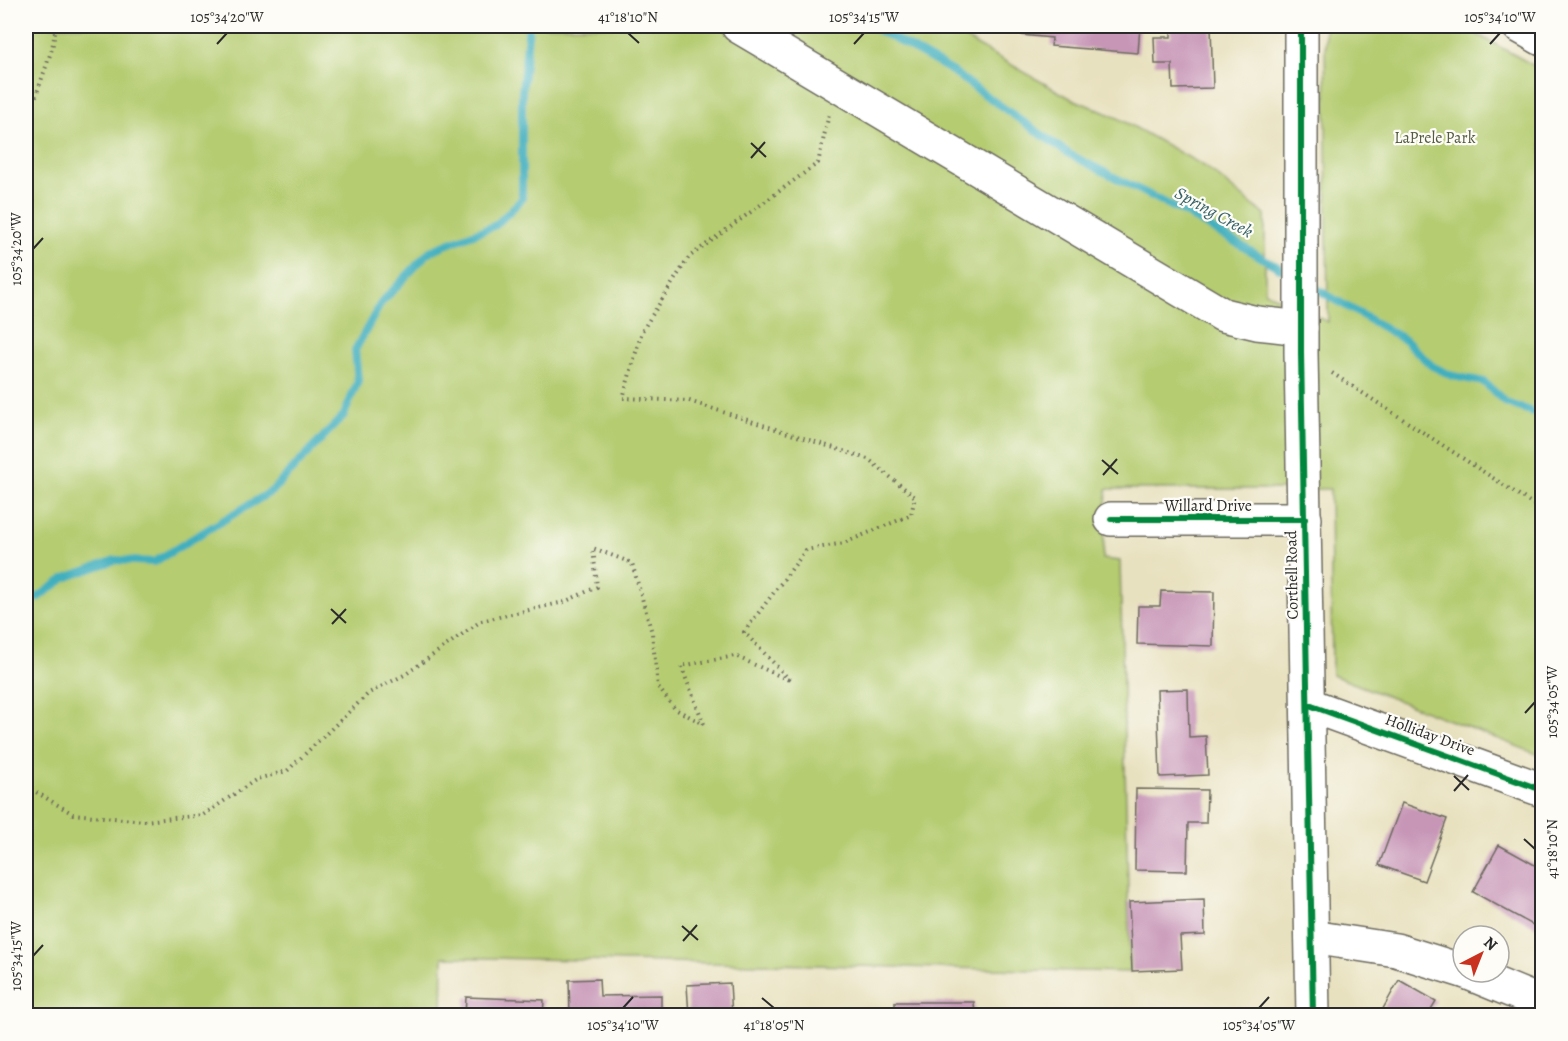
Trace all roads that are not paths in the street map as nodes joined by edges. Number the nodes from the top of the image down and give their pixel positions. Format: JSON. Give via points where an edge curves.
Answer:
{"nodes":[{"id":1,"x":738,"y":26,"type":"edge"},
{"id":2,"x":1301,"y":26,"type":"edge"},
{"id":3,"x":1519,"y":26,"type":"edge"},
{"id":4,"x":1542,"y":39,"type":"edge"},
{"id":5,"x":1301,"y":340,"type":"junction"},
{"id":6,"x":1111,"y":519,"type":"dead end"},
{"id":7,"x":1305,"y":519,"type":"junction"},
{"id":8,"x":1309,"y":705,"type":"junction"},
{"id":9,"x":1542,"y":790,"type":"edge"},
{"id":10,"x":1312,"y":937,"type":"junction"},
{"id":11,"x":1451,"y":967,"type":"edge"},
{"id":12,"x":1496,"y":984,"type":"edge"},
{"id":13,"x":1542,"y":1007,"type":"edge"},
{"id":14,"x":1313,"y":1016,"type":"edge"}],
"edges":[{"from":1,"to":5,"type":"street","via":[[1223,315]]},
{"from":2,"to":5,"type":"street","name":"Corthell Road"},
{"from":3,"to":4,"type":"street"},
{"from":5,"to":7,"type":"street","name":"Corthell Road"},
{"from":6,"to":7,"type":"street","name":"Willard Drive"},
{"from":7,"to":8,"type":"street","name":"Corthell Road"},
{"from":8,"to":9,"type":"street","name":"Holliday Drive"},
{"from":8,"to":10,"type":"street","name":"Corthell Road"},
{"from":10,"to":11,"type":"street","via":[[1396,950]]},
{"from":10,"to":14,"type":"street","name":"Corthell Road"},
{"from":12,"to":13,"type":"street"}]}
